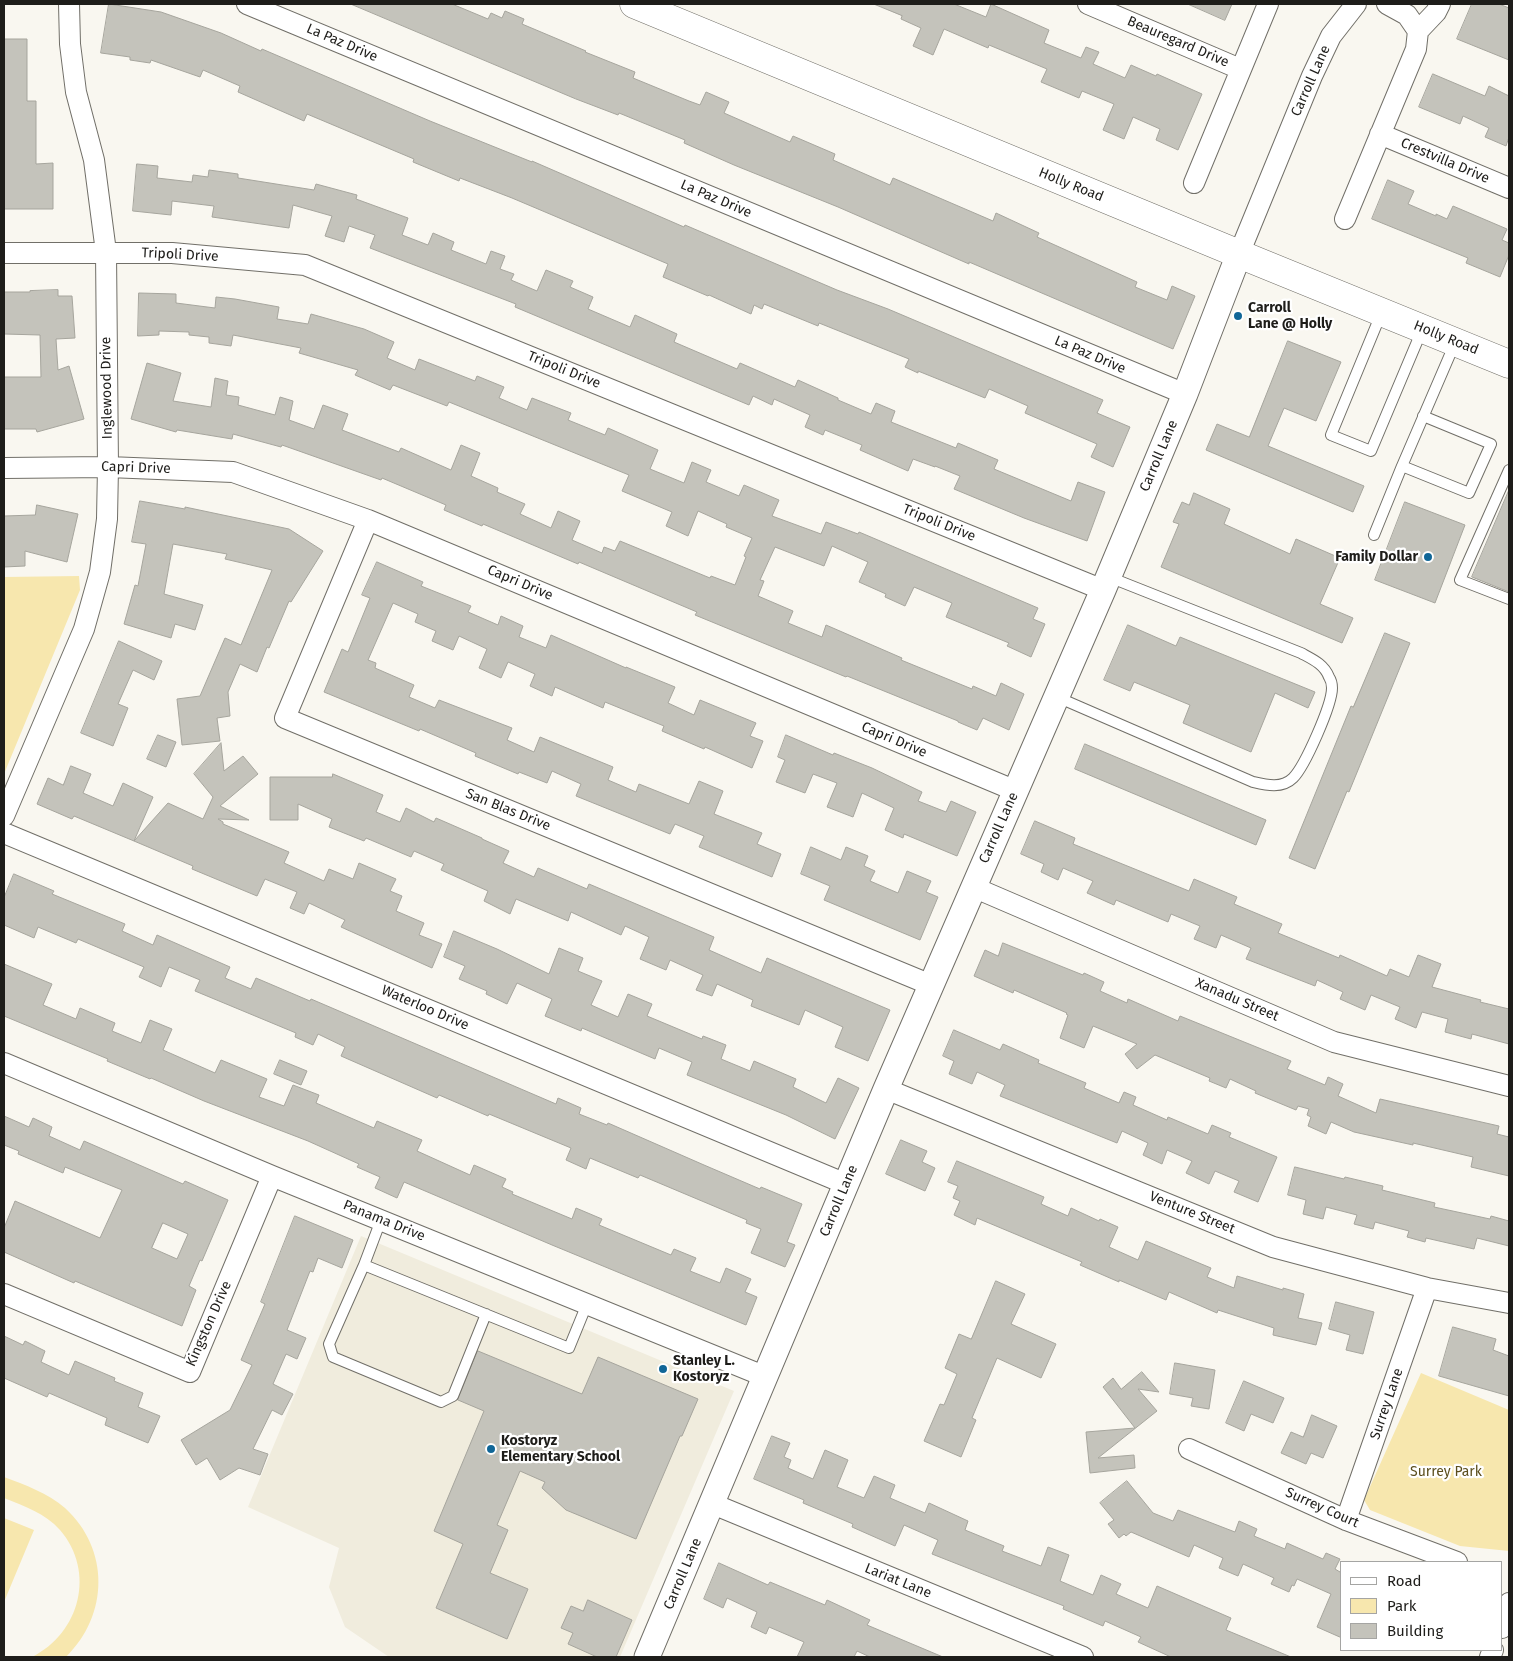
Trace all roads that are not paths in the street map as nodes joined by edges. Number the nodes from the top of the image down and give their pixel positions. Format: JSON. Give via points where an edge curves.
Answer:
{"nodes":[{"id":1,"x":69,"y":4,"type":"edge"},
{"id":2,"x":247,"y":4,"type":"edge"},
{"id":3,"x":634,"y":4,"type":"edge"},
{"id":4,"x":1088,"y":4,"type":"edge"},
{"id":5,"x":1268,"y":4,"type":"edge"},
{"id":6,"x":1356,"y":4,"type":"edge"},
{"id":7,"x":1387,"y":4,"type":"edge"},
{"id":8,"x":1440,"y":4,"type":"edge"},
{"id":9,"x":1418,"y":31,"type":"junction"},
{"id":10,"x":1240,"y":69,"type":"junction"},
{"id":11,"x":1380,"y":134,"type":"junction"},
{"id":12,"x":1194,"y":182,"type":"dead end"},
{"id":13,"x":1509,"y":188,"type":"edge"},
{"id":14,"x":1345,"y":219,"type":"dead end"},
{"id":15,"x":106,"y":252,"type":"junction"},
{"id":16,"x":4,"y":253,"type":"edge"},
{"id":17,"x":1239,"y":254,"type":"junction"},
{"id":18,"x":1381,"y":312,"type":"junction"},
{"id":19,"x":1422,"y":329,"type":"junction"},
{"id":20,"x":1455,"y":342,"type":"junction"},
{"id":21,"x":1509,"y":364,"type":"edge"},
{"id":22,"x":1185,"y":394,"type":"junction"},
{"id":23,"x":1423,"y":416,"type":"junction"},
{"id":24,"x":1402,"y":466,"type":"junction"},
{"id":25,"x":108,"y":467,"type":"junction"},
{"id":26,"x":4,"y":468,"type":"edge"},
{"id":27,"x":1509,"y":470,"type":"edge"},
{"id":28,"x":368,"y":520,"type":"junction"},
{"id":29,"x":1374,"y":535,"type":"dead end"},
{"id":30,"x":1105,"y":584,"type":"junction"},
{"id":31,"x":1509,"y":599,"type":"edge"},
{"id":32,"x":1056,"y":696,"type":"junction"},
{"id":33,"x":1016,"y":791,"type":"junction"},
{"id":34,"x":4,"y":816,"type":"edge"},
{"id":35,"x":4,"y":833,"type":"edge"},
{"id":36,"x":973,"y":887,"type":"junction"},
{"id":37,"x":931,"y":985,"type":"junction"},
{"id":38,"x":4,"y":1063,"type":"edge"},
{"id":39,"x":1509,"y":1086,"type":"edge"},
{"id":40,"x":886,"y":1089,"type":"junction"},
{"id":41,"x":272,"y":1176,"type":"junction"},
{"id":42,"x":846,"y":1184,"type":"junction"},
{"id":43,"x":381,"y":1220,"type":"junction"},
{"id":44,"x":364,"y":1265,"type":"junction"},
{"id":45,"x":1427,"y":1288,"type":"junction"},
{"id":46,"x":4,"y":1294,"type":"edge"},
{"id":47,"x":1509,"y":1303,"type":"edge"},
{"id":48,"x":587,"y":1304,"type":"junction"},
{"id":49,"x":486,"y":1314,"type":"junction"},
{"id":50,"x":766,"y":1376,"type":"junction"},
{"id":51,"x":1189,"y":1449,"type":"dead end"},
{"id":52,"x":713,"y":1504,"type":"junction"},
{"id":53,"x":1346,"y":1520,"type":"junction"},
{"id":54,"x":1454,"y":1561,"type":"edge"},
{"id":55,"x":1509,"y":1601,"type":"edge"},
{"id":56,"x":1503,"y":1624,"type":"edge"},
{"id":57,"x":647,"y":1657,"type":"edge"},
{"id":58,"x":1083,"y":1657,"type":"edge"}],
"edges":[{"from":1,"to":15,"type":"street","name":"Inglewood Drive","via":[[76,92],[94,160]]},
{"from":2,"to":22,"type":"street","name":"La Paz Drive"},
{"from":3,"to":17,"type":"main road","name":"Holly Road"},
{"from":4,"to":10,"type":"street","name":"Beauregard Drive"},
{"from":5,"to":10,"type":"street"},
{"from":6,"to":17,"type":"street","name":"Carroll Lane","via":[[1331,36],[1312,76]]},
{"from":7,"to":9,"type":"street","via":[[1408,15]]},
{"from":8,"to":9,"type":"street"},
{"from":9,"to":11,"type":"street","via":[[1416,49]]},
{"from":10,"to":12,"type":"street"},
{"from":11,"to":13,"type":"street","name":"Crestvilla Drive"},
{"from":11,"to":14,"type":"street"},
{"from":15,"to":16,"type":"street","name":"Tripoli Drive"},
{"from":15,"to":25,"type":"street","name":"Inglewood Drive"},
{"from":15,"to":30,"type":"street","name":"Tripoli Drive","via":[[172,253],[305,265]]},
{"from":17,"to":18,"type":"main road","name":"Holly Road"},
{"from":17,"to":22,"type":"street","name":"Carroll Lane"},
{"from":18,"to":19,"type":"main road","name":"Holly Road"},
{"from":18,"to":19,"type":"lane","via":[[1331,435],[1371,451]]},
{"from":19,"to":20,"type":"main road","name":"Holly Road"},
{"from":20,"to":21,"type":"main road","name":"Holly Road"},
{"from":20,"to":23,"type":"lane"},
{"from":22,"to":30,"type":"street","name":"Carroll Lane"},
{"from":23,"to":24,"type":"lane"},
{"from":23,"to":24,"type":"lane","via":[[1490,444],[1468,493]]},
{"from":24,"to":29,"type":"lane"},
{"from":25,"to":26,"type":"street","name":"Capri Drive"},
{"from":25,"to":28,"type":"street","name":"Capri Drive","via":[[233,472]]},
{"from":25,"to":34,"type":"street","name":"Inglewood Drive","via":[[107,519],[100,572],[84,629]]},
{"from":27,"to":31,"type":"lane","via":[[1460,580]]},
{"from":28,"to":33,"type":"street","name":"Capri Drive"},
{"from":28,"to":37,"type":"street","name":"San Blas Drive","via":[[285,718]]},
{"from":30,"to":32,"type":"street","name":"Carroll Lane"},
{"from":30,"to":32,"type":"lane","via":[[1301,653],[1325,668],[1332,687],[1329,705],[1304,762],[1292,779],[1281,785],[1269,786],[1253,782]]},
{"from":32,"to":33,"type":"street","name":"Carroll Lane"},
{"from":33,"to":36,"type":"street","name":"Carroll Lane"},
{"from":35,"to":42,"type":"street","name":"Waterloo Drive"},
{"from":36,"to":37,"type":"street","name":"Carroll Lane"},
{"from":36,"to":39,"type":"street","name":"Xanadu Street","via":[[1334,1042]]},
{"from":37,"to":40,"type":"street","name":"Carroll Lane"},
{"from":38,"to":41,"type":"street","name":"Panama Drive"},
{"from":40,"to":42,"type":"street","name":"Carroll Lane"},
{"from":40,"to":45,"type":"street","name":"Venture Street","via":[[1273,1247]]},
{"from":41,"to":43,"type":"street","name":"Panama Drive"},
{"from":41,"to":46,"type":"street","name":"Kingston Drive","via":[[190,1372]]},
{"from":42,"to":50,"type":"street","name":"Carroll Lane"},
{"from":43,"to":44,"type":"lane"},
{"from":43,"to":48,"type":"street","name":"Panama Drive"},
{"from":44,"to":49,"type":"lane"},
{"from":44,"to":49,"type":"lane","via":[[329,1344],[333,1357],[441,1402],[453,1396]]},
{"from":45,"to":47,"type":"street","name":"Venture Street"},
{"from":45,"to":53,"type":"street","name":"Surrey Lane"},
{"from":48,"to":49,"type":"lane","via":[[569,1348]]},
{"from":48,"to":50,"type":"street","name":"Panama Drive"},
{"from":50,"to":52,"type":"street","name":"Carroll Lane"},
{"from":51,"to":53,"type":"street","name":"Surrey Court"},
{"from":52,"to":57,"type":"street","name":"Carroll Lane"},
{"from":52,"to":58,"type":"street","name":"Lariat Lane"},
{"from":53,"to":54,"type":"street","name":"Surrey Court"},
{"from":55,"to":56,"type":"street"}]}
